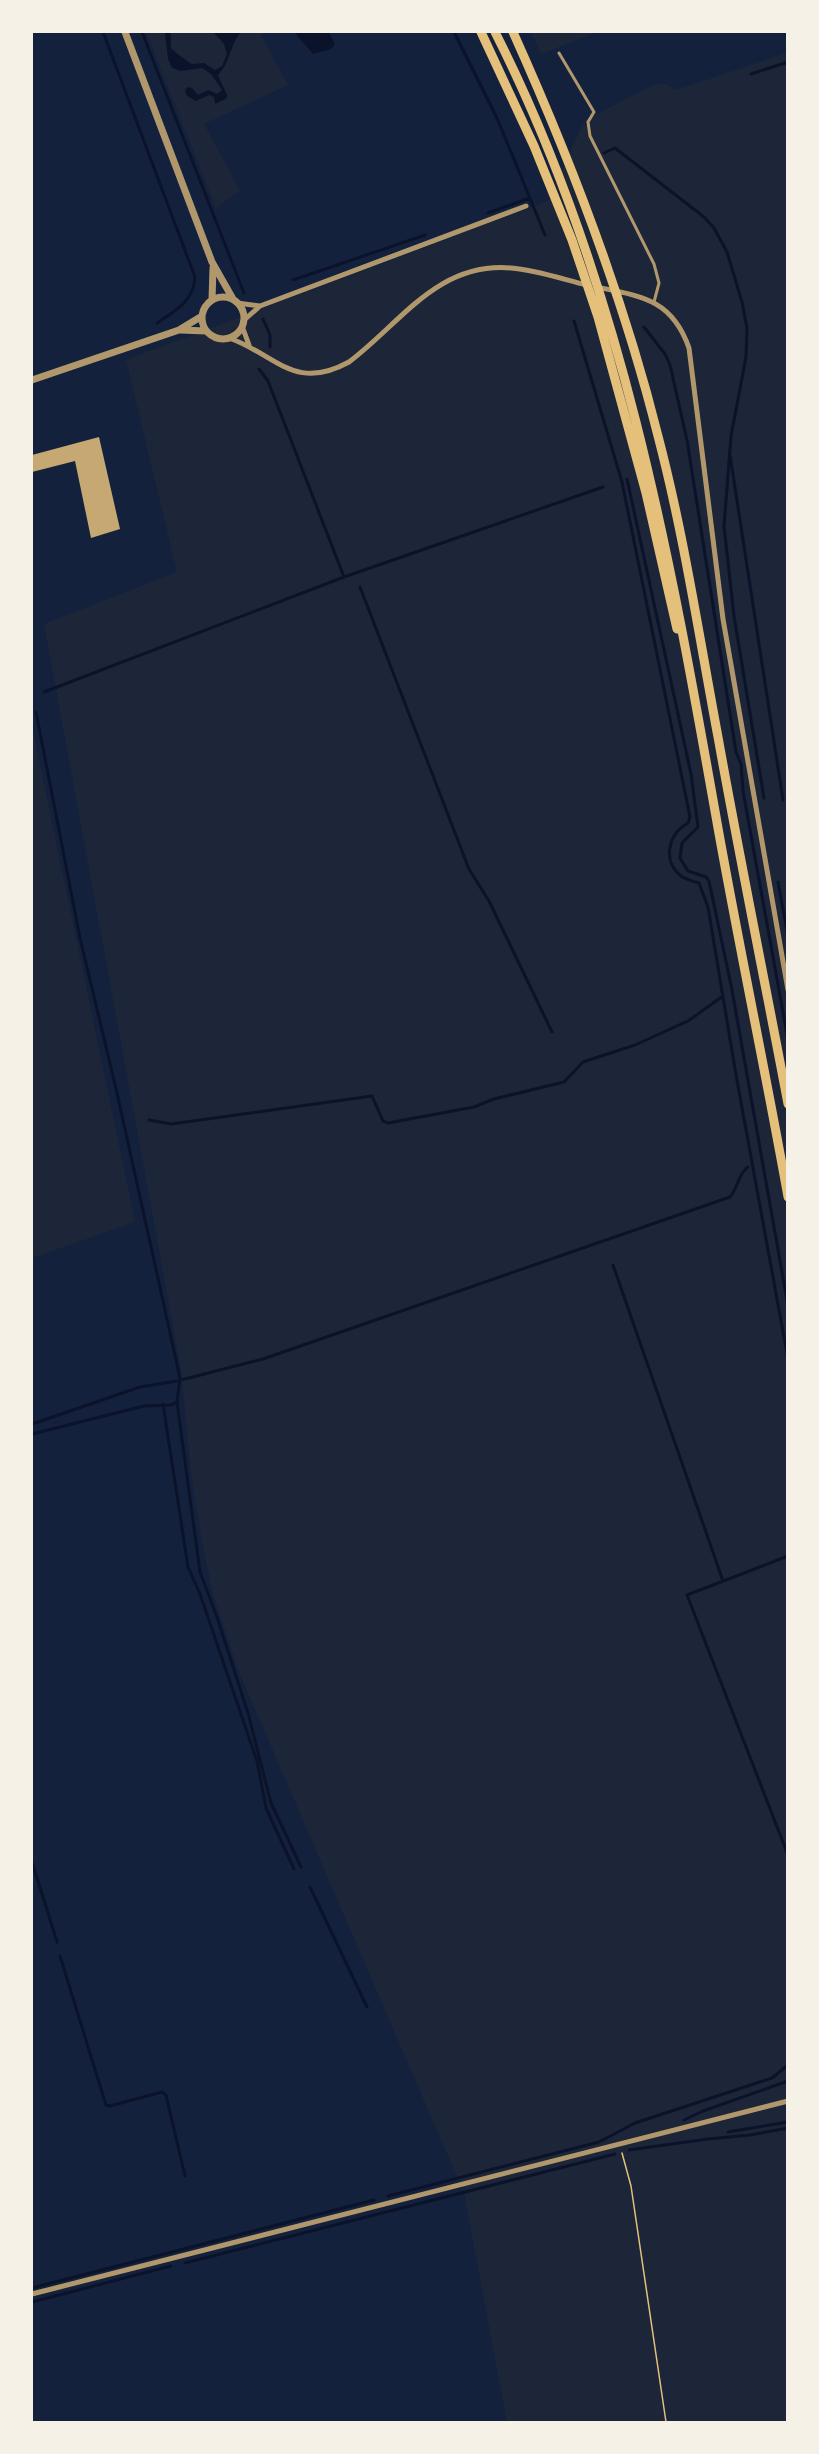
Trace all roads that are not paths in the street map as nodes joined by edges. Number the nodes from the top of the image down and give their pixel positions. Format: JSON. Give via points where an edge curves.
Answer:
{"nodes":[{"id":1,"x":125,"y":32,"type":"edge"},
{"id":2,"x":481,"y":32,"type":"edge"},
{"id":3,"x":495,"y":32,"type":"edge"},
{"id":4,"x":513,"y":32,"type":"edge"},
{"id":5,"x":520,"y":32,"type":"edge"},
{"id":6,"x":560,"y":53,"type":"dead end"},
{"id":7,"x":557,"y":128,"type":"junction"},
{"id":8,"x":526,"y":206,"type":"dead end"},
{"id":9,"x":212,"y":262,"type":"junction"},
{"id":10,"x":212,"y":300,"type":"junction"},
{"id":11,"x":235,"y":301,"type":"junction"},
{"id":12,"x":654,"y":302,"type":"junction"},
{"id":13,"x":260,"y":306,"type":"junction"},
{"id":14,"x":202,"y":316,"type":"junction"},
{"id":15,"x":243,"y":323,"type":"junction"},
{"id":16,"x":179,"y":330,"type":"junction"},
{"id":17,"x":206,"y":331,"type":"junction"},
{"id":18,"x":229,"y":338,"type":"junction"},
{"id":19,"x":249,"y":345,"type":"junction"},
{"id":20,"x":32,"y":380,"type":"edge"},
{"id":21,"x":693,"y":684,"type":"junction"},
{"id":22,"x":788,"y":990,"type":"edge"},
{"id":23,"x":788,"y":1104,"type":"edge"},
{"id":24,"x":788,"y":1197,"type":"edge"},
{"id":25,"x":788,"y":2101,"type":"edge"},
{"id":26,"x":32,"y":2294,"type":"edge"}],
"edges":[{"from":1,"to":9,"type":"street"},
{"from":2,"to":21,"type":"highway","via":[[534,146],[598,317]]},
{"from":3,"to":21,"type":"highway","via":[[551,158],[595,277],[650,473]]},
{"from":4,"to":7,"type":"highway"},
{"from":5,"to":7,"type":"highway"},
{"from":6,"to":12,"type":"lane","via":[[594,112],[588,122],[590,136],[654,264],[658,283]]},
{"from":7,"to":23,"type":"highway","via":[[616,290],[666,468]]},
{"from":8,"to":13,"type":"street"},
{"from":9,"to":10,"type":"street"},
{"from":9,"to":11,"type":"street"},
{"from":10,"to":11,"type":"street","via":[[222,297]]},
{"from":10,"to":14,"type":"street"},
{"from":11,"to":13,"type":"street"},
{"from":11,"to":15,"type":"street","via":[[243,313]]},
{"from":12,"to":19,"type":"street","via":[[509,268],[483,269],[461,274],[428,292],[349,362],[322,374],[286,369]]},
{"from":12,"to":22,"type":"street","via":[[668,311],[680,328],[690,355],[723,619]]},
{"from":13,"to":15,"type":"street"},
{"from":14,"to":16,"type":"street"},
{"from":14,"to":17,"type":"street"},
{"from":15,"to":18,"type":"street"},
{"from":15,"to":19,"type":"street"},
{"from":16,"to":17,"type":"street"},
{"from":16,"to":20,"type":"street"},
{"from":17,"to":18,"type":"street","via":[[218,339]]},
{"from":18,"to":19,"type":"street"},
{"from":21,"to":24,"type":"highway"},
{"from":25,"to":26,"type":"street"}]}
